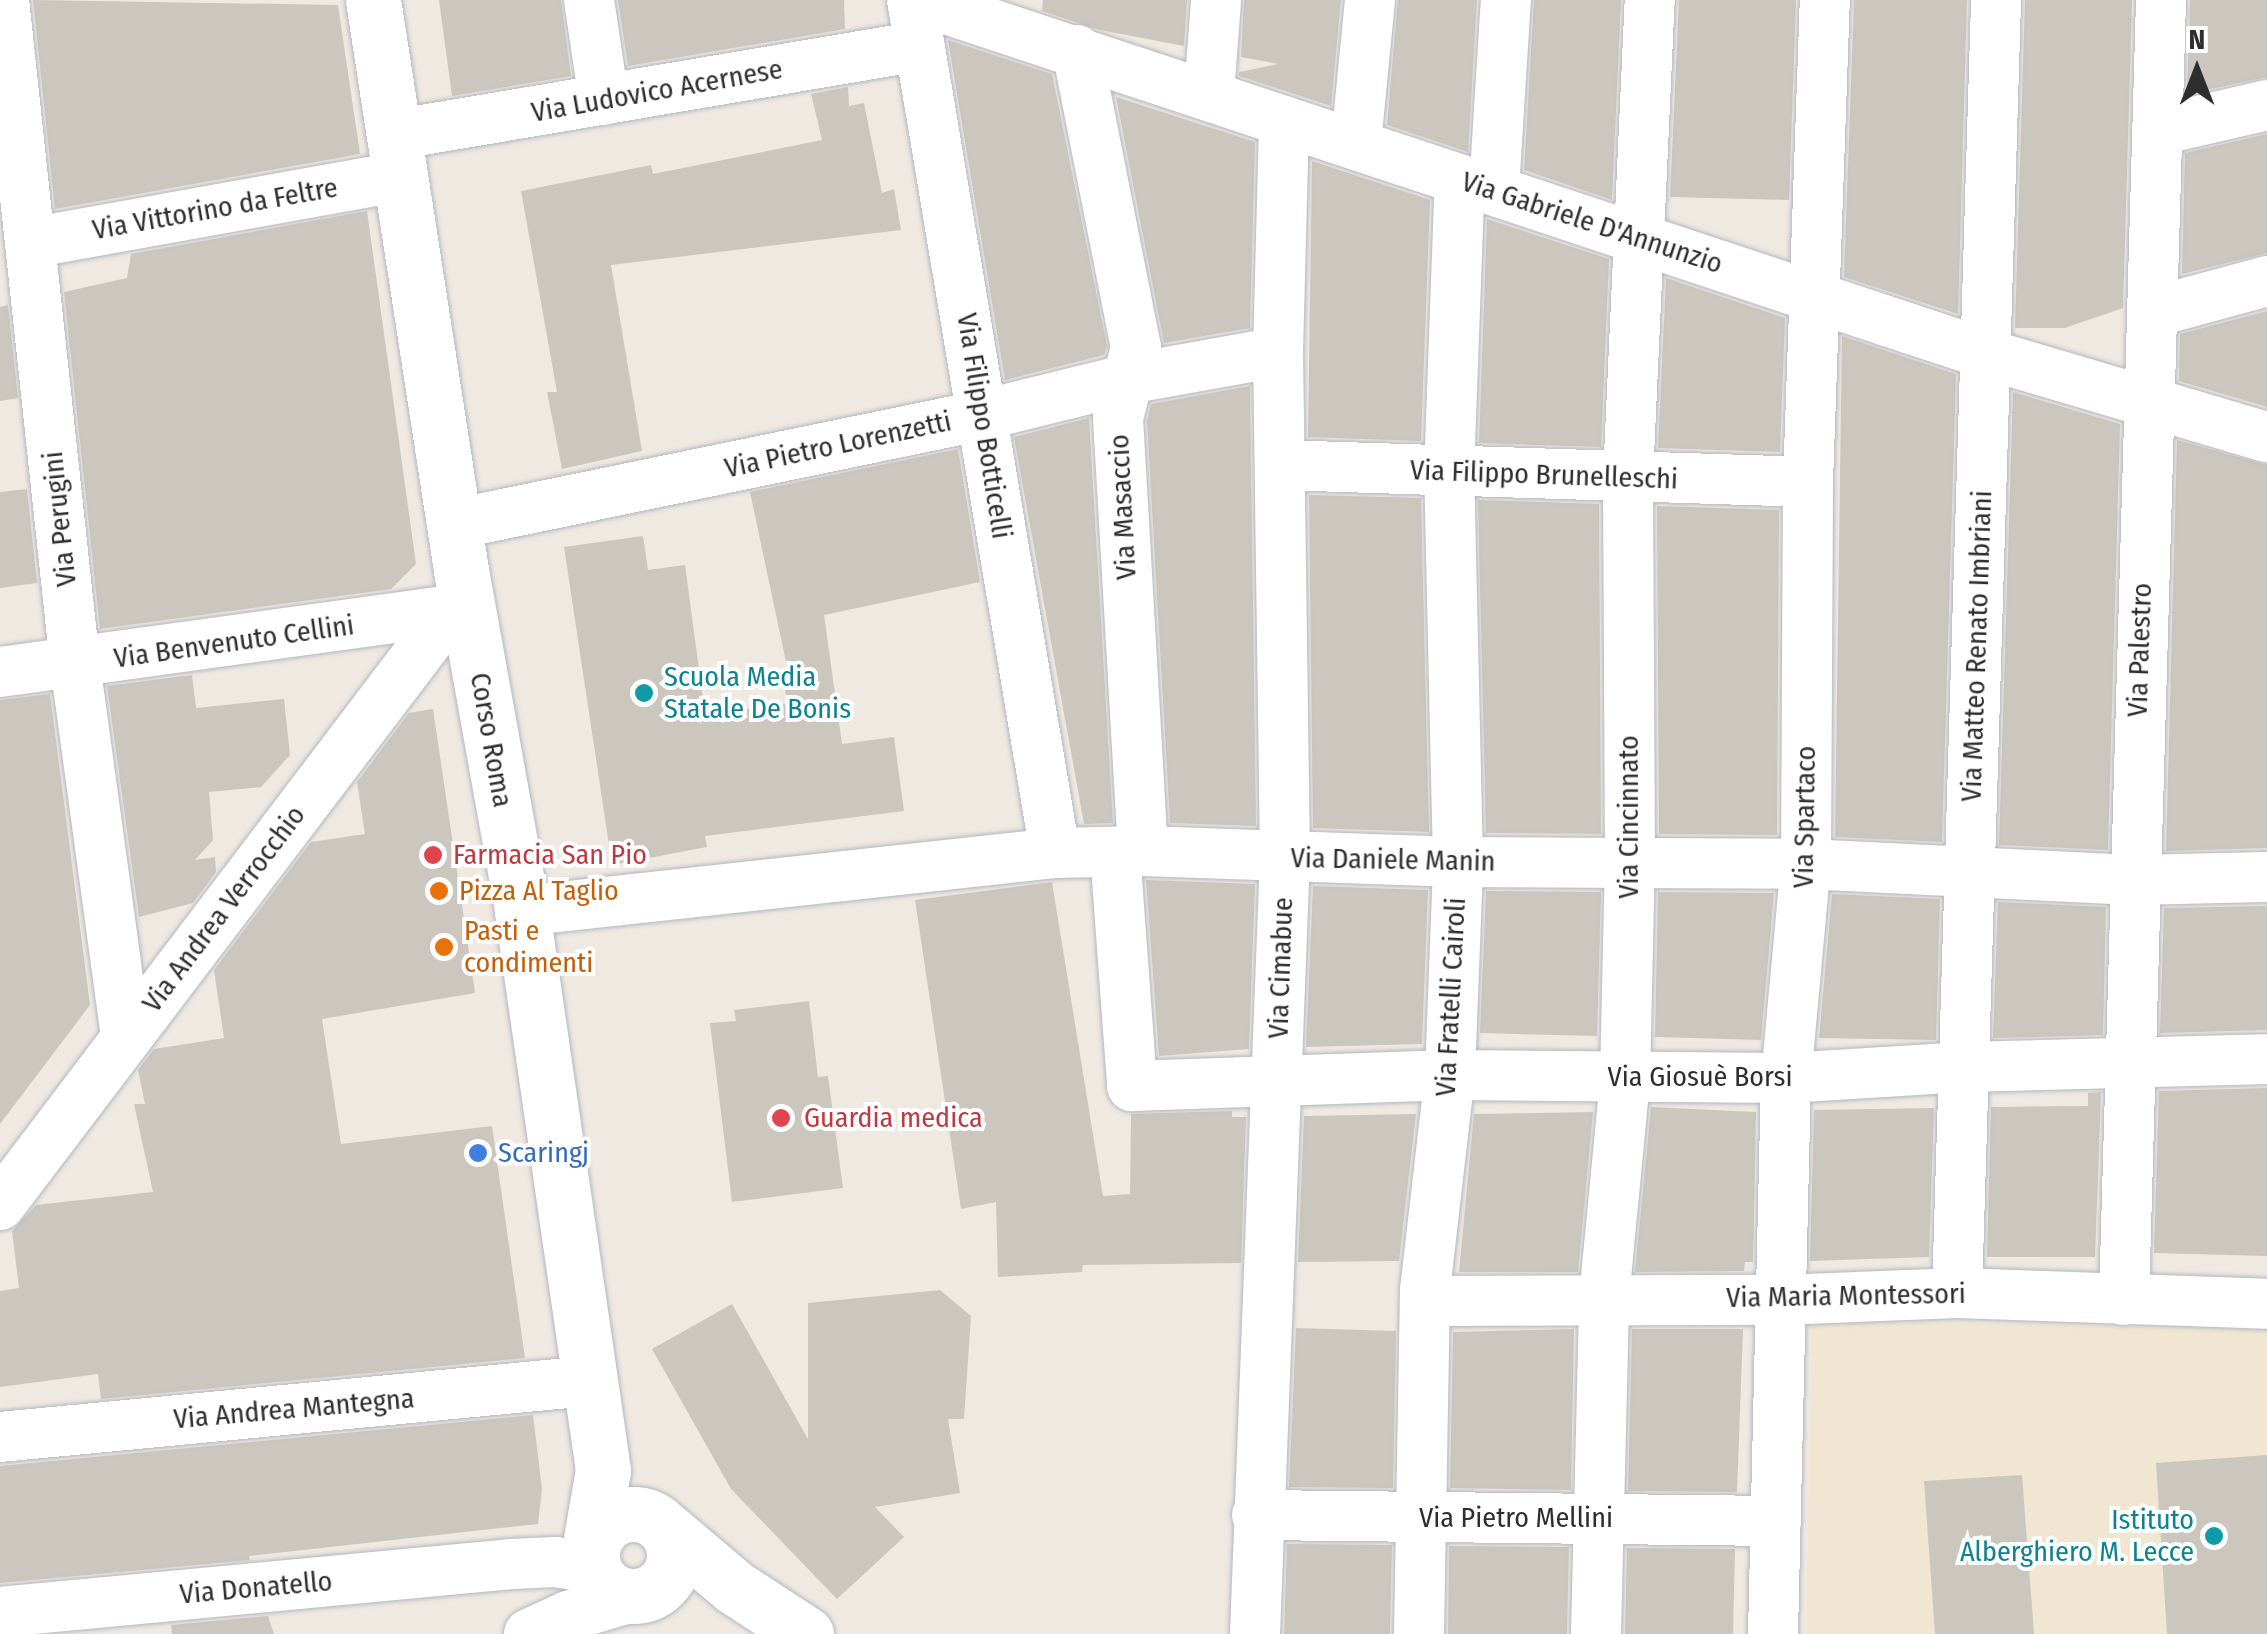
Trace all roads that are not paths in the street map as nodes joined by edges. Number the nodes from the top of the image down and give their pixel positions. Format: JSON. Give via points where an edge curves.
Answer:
{"nodes":[{"id":1,"x":4,"y":0,"type":"edge"},
{"id":2,"x":374,"y":0,"type":"edge"},
{"id":3,"x":590,"y":0,"type":"edge"},
{"id":4,"x":1216,"y":0,"type":"edge"},
{"id":5,"x":1370,"y":0,"type":"edge"},
{"id":6,"x":1506,"y":0,"type":"edge"},
{"id":7,"x":1650,"y":0,"type":"edge"},
{"id":8,"x":1826,"y":0,"type":"edge"},
{"id":9,"x":1996,"y":0,"type":"edge"},
{"id":10,"x":2161,"y":0,"type":"edge"},
{"id":11,"x":917,"y":15,"type":"edge"},
{"id":12,"x":1057,"y":30,"type":"edge"},
{"id":13,"x":1209,"y":94,"type":"junction"},
{"id":14,"x":604,"y":100,"type":"junction"},
{"id":15,"x":2267,"y":104,"type":"edge"},
{"id":16,"x":1284,"y":121,"type":"junction"},
{"id":17,"x":2159,"y":130,"type":"junction"},
{"id":18,"x":1356,"y":143,"type":"junction"},
{"id":19,"x":397,"y":156,"type":"junction"},
{"id":20,"x":1477,"y":184,"type":"junction"},
{"id":21,"x":1641,"y":239,"type":"junction"},
{"id":22,"x":22,"y":266,"type":"edge"},
{"id":23,"x":2267,"y":281,"type":"edge"},
{"id":24,"x":1815,"y":297,"type":"junction"},
{"id":25,"x":2153,"y":312,"type":"junction"},
{"id":26,"x":1278,"y":352,"type":"junction"},
{"id":27,"x":1986,"y":354,"type":"junction"},
{"id":28,"x":1128,"y":379,"type":"junction"},
{"id":29,"x":2148,"y":403,"type":"junction"},
{"id":30,"x":983,"y":416,"type":"junction"},
{"id":31,"x":2267,"y":437,"type":"edge"},
{"id":32,"x":1280,"y":465,"type":"junction"},
{"id":33,"x":1449,"y":473,"type":"junction"},
{"id":34,"x":1628,"y":478,"type":"junction"},
{"id":35,"x":1808,"y":482,"type":"junction"},
{"id":36,"x":455,"y":524,"type":"junction"},
{"id":37,"x":458,"y":610,"type":"junction"},
{"id":38,"x":75,"y":664,"type":"junction"},
{"id":39,"x":0,"y":672,"type":"edge"},
{"id":40,"x":1129,"y":852,"type":"junction"},
{"id":41,"x":1055,"y":853,"type":"junction"},
{"id":42,"x":1285,"y":858,"type":"junction"},
{"id":43,"x":1458,"y":862,"type":"junction"},
{"id":44,"x":1630,"y":862,"type":"junction"},
{"id":45,"x":1806,"y":864,"type":"junction"},
{"id":46,"x":1970,"y":872,"type":"junction"},
{"id":47,"x":2267,"y":877,"type":"edge"},
{"id":48,"x":2133,"y":880,"type":"junction"},
{"id":49,"x":522,"y":911,"type":"junction"},
{"id":50,"x":126,"y":1038,"type":"junction"},
{"id":51,"x":2267,"y":1059,"type":"edge"},
{"id":52,"x":2129,"y":1063,"type":"junction"},
{"id":53,"x":1966,"y":1068,"type":"junction"},
{"id":54,"x":1450,"y":1075,"type":"junction"},
{"id":55,"x":1626,"y":1078,"type":"junction"},
{"id":56,"x":1786,"y":1078,"type":"junction"},
{"id":57,"x":1276,"y":1084,"type":"junction"},
{"id":58,"x":0,"y":1205,"type":"edge"},
{"id":59,"x":1957,"y":1293,"type":"junction"},
{"id":60,"x":1604,"y":1298,"type":"junction"},
{"id":61,"x":1782,"y":1300,"type":"junction"},
{"id":62,"x":2124,"y":1300,"type":"junction"},
{"id":63,"x":1425,"y":1301,"type":"junction"},
{"id":64,"x":2267,"y":1304,"type":"edge"},
{"id":65,"x":589,"y":1381,"type":"junction"},
{"id":66,"x":0,"y":1437,"type":"edge"},
{"id":67,"x":1257,"y":1515,"type":"junction"},
{"id":68,"x":1423,"y":1518,"type":"junction"},
{"id":69,"x":1596,"y":1518,"type":"junction"},
{"id":70,"x":1776,"y":1520,"type":"junction"},
{"id":71,"x":668,"y":1531,"type":"junction"},
{"id":72,"x":512,"y":1564,"type":"junction"},
{"id":73,"x":618,"y":1574,"type":"junction"},
{"id":74,"x":734,"y":1586,"type":"junction"},
{"id":75,"x":0,"y":1612,"type":"edge"},
{"id":76,"x":510,"y":1634,"type":"edge"},
{"id":77,"x":528,"y":1634,"type":"edge"},
{"id":78,"x":806,"y":1634,"type":"edge"},
{"id":79,"x":1256,"y":1634,"type":"edge"},
{"id":80,"x":1419,"y":1634,"type":"edge"},
{"id":81,"x":1596,"y":1634,"type":"edge"},
{"id":82,"x":1773,"y":1634,"type":"edge"}],
"edges":[{"from":1,"to":22,"type":"street","name":"Via Perugini"},
{"from":2,"to":19,"type":"main road","name":"Corso Roma"},
{"from":3,"to":14,"type":"street"},
{"from":4,"to":13,"type":"street"},
{"from":5,"to":18,"type":"street"},
{"from":6,"to":20,"type":"street","name":"Via Fratelli Cairoli"},
{"from":7,"to":21,"type":"street","name":"Via Cincinnato"},
{"from":8,"to":24,"type":"street","name":"Via Spartaco"},
{"from":9,"to":27,"type":"street","name":"Via Matteo Renato Imbriani"},
{"from":10,"to":17,"type":"street","name":"Via Palestro"},
{"from":11,"to":12,"type":"street","name":"Via Gabriele D'Annunzio"},
{"from":11,"to":14,"type":"street","name":"Via Ludovico Acernese"},
{"from":11,"to":30,"type":"street","name":"Via Filippo Botticelli"},
{"from":12,"to":13,"type":"street","name":"Via Gabriele D'Annunzio"},
{"from":12,"to":28,"type":"street","name":"Via Masaccio","via":[[1136,347]]},
{"from":13,"to":16,"type":"street","name":"Via Gabriele D'Annunzio"},
{"from":14,"to":19,"type":"street","name":"Via Ludovico Acernese"},
{"from":15,"to":17,"type":"street"},
{"from":16,"to":18,"type":"street","name":"Via Gabriele D'Annunzio"},
{"from":16,"to":26,"type":"street","name":"Via Cimabue"},
{"from":17,"to":25,"type":"street","name":"Via Palestro"},
{"from":18,"to":20,"type":"street","name":"Via Gabriele D'Annunzio"},
{"from":19,"to":22,"type":"street","name":"Via Vittorino da Feltre"},
{"from":19,"to":36,"type":"main road","name":"Corso Roma"},
{"from":20,"to":21,"type":"street","name":"Via Gabriele D'Annunzio"},
{"from":20,"to":33,"type":"street","name":"Via Fratelli Cairoli"},
{"from":21,"to":24,"type":"street","name":"Via Gabriele D'Annunzio"},
{"from":21,"to":34,"type":"street","name":"Via Cincinnato"},
{"from":22,"to":38,"type":"street","name":"Via Perugini"},
{"from":23,"to":25,"type":"street"},
{"from":24,"to":27,"type":"street","name":"Via Gabriele D'Annunzio"},
{"from":24,"to":35,"type":"street","name":"Via Spartaco"},
{"from":25,"to":29,"type":"street","name":"Via Palestro"},
{"from":26,"to":28,"type":"street","name":"Via Pietro Lorenzetti"},
{"from":26,"to":32,"type":"street","name":"Via Cimabue"},
{"from":27,"to":29,"type":"street","name":"Via Gabriele D'Annunzio"},
{"from":27,"to":46,"type":"street","name":"Via Matteo Renato Imbriani"},
{"from":28,"to":30,"type":"street","name":"Via Pietro Lorenzetti"},
{"from":28,"to":40,"type":"street","name":"Via Masaccio","via":[[1118,418]]},
{"from":29,"to":31,"type":"street","name":"Via Gabriele D'Annunzio"},
{"from":29,"to":48,"type":"street","name":"Via Palestro"},
{"from":30,"to":36,"type":"street","name":"Via Pietro Lorenzetti"},
{"from":30,"to":41,"type":"street","name":"Via Filippo Botticelli"},
{"from":32,"to":33,"type":"street","name":"Via Filippo Brunelleschi"},
{"from":32,"to":42,"type":"street","name":"Via Cimabue"},
{"from":33,"to":34,"type":"street","name":"Via Filippo Brunelleschi"},
{"from":33,"to":43,"type":"street","name":"Via Fratelli Cairoli"},
{"from":34,"to":35,"type":"street","name":"Via Filippo Brunelleschi"},
{"from":34,"to":44,"type":"street","name":"Via Cincinnato"},
{"from":35,"to":45,"type":"street","name":"Via Spartaco"},
{"from":36,"to":37,"type":"main road","name":"Corso Roma"},
{"from":37,"to":38,"type":"street","name":"Via Benvenuto Cellini"},
{"from":37,"to":49,"type":"main road","name":"Corso Roma"},
{"from":37,"to":50,"type":"street","name":"Via Andrea Verrocchio"},
{"from":38,"to":39,"type":"street","name":"Via Benvenuto Cellini"},
{"from":38,"to":50,"type":"street","name":"Via Perugini"},
{"from":40,"to":41,"type":"street","name":"Via Daniele Manin"},
{"from":40,"to":42,"type":"street","name":"Via Daniele Manin"},
{"from":40,"to":57,"type":"street","name":"Via Giosuè Borsi","via":[[1132,1086]]},
{"from":41,"to":49,"type":"street","name":"Via Daniele Manin"},
{"from":42,"to":43,"type":"street","name":"Via Daniele Manin"},
{"from":42,"to":57,"type":"street","name":"Via Cimabue"},
{"from":43,"to":44,"type":"street","name":"Via Daniele Manin"},
{"from":43,"to":54,"type":"street","name":"Via Fratelli Cairoli"},
{"from":44,"to":45,"type":"street","name":"Via Daniele Manin"},
{"from":44,"to":55,"type":"street","name":"Via Cincinnato"},
{"from":45,"to":46,"type":"street","name":"Via Daniele Manin"},
{"from":45,"to":56,"type":"street","name":"Via Spartaco"},
{"from":46,"to":48,"type":"street","name":"Via Daniele Manin"},
{"from":46,"to":53,"type":"street","name":"Via Matteo Renato Imbriani"},
{"from":47,"to":48,"type":"street","name":"Via Daniele Manin"},
{"from":48,"to":52,"type":"street","name":"Via Palestro"},
{"from":49,"to":65,"type":"main road","name":"Corso Roma"},
{"from":50,"to":58,"type":"street","name":"Via Andrea Verrocchio"},
{"from":51,"to":52,"type":"street","name":"Via Giosuè Borsi"},
{"from":52,"to":53,"type":"street","name":"Via Giosuè Borsi"},
{"from":52,"to":62,"type":"street","name":"Via Palestro"},
{"from":53,"to":56,"type":"street","name":"Via Giosuè Borsi"},
{"from":53,"to":59,"type":"street","name":"Via Matteo Renato Imbriani"},
{"from":54,"to":55,"type":"street","name":"Via Giosuè Borsi"},
{"from":54,"to":57,"type":"street","name":"Via Giosuè Borsi"},
{"from":54,"to":63,"type":"street","name":"Via Fratelli Cairoli"},
{"from":55,"to":56,"type":"street","name":"Via Giosuè Borsi"},
{"from":55,"to":60,"type":"street","name":"Via Cincinnato"},
{"from":56,"to":61,"type":"street","name":"Via Spartaco"},
{"from":57,"to":67,"type":"street","name":"Via Cimabue"},
{"from":59,"to":61,"type":"street","name":"Via Maria Montessori"},
{"from":59,"to":62,"type":"street","name":"Via Maria Montessori"},
{"from":60,"to":61,"type":"street","name":"Via Maria Montessori"},
{"from":60,"to":63,"type":"street","name":"Via Maria Montessori"},
{"from":60,"to":69,"type":"street","name":"Via Cincinnato"},
{"from":61,"to":70,"type":"street","name":"Via Spartaco"},
{"from":62,"to":64,"type":"street","name":"Via Maria Montessori"},
{"from":63,"to":68,"type":"street","name":"Via Fratelli Cairoli"},
{"from":65,"to":66,"type":"street","name":"Via Andrea Mantegna"},
{"from":65,"to":73,"type":"main road","name":"Corso Roma"},
{"from":67,"to":68,"type":"street","name":"Via Pietro Mellini"},
{"from":67,"to":79,"type":"street","name":"Via Cimabue"},
{"from":68,"to":69,"type":"street","name":"Via Pietro Mellini"},
{"from":68,"to":80,"type":"street","name":"Via Fratelli Cairoli"},
{"from":69,"to":70,"type":"street","name":"Via Pietro Mellini"},
{"from":69,"to":81,"type":"street","name":"Via Cincinnato"},
{"from":70,"to":82,"type":"street","name":"Via Spartaco"},
{"from":71,"to":73,"type":"main road","via":[[676,1560]]},
{"from":71,"to":73,"type":"main road","via":[[646,1518],[604,1524]]},
{"from":71,"to":74,"type":"main road"},
{"from":72,"to":73,"type":"street"},
{"from":72,"to":75,"type":"street","name":"Via Donatello"},
{"from":72,"to":76,"type":"street","via":[[516,1602]]},
{"from":73,"to":74,"type":"main road"},
{"from":73,"to":77,"type":"street","via":[[566,1616]]},
{"from":74,"to":78,"type":"main road"}]}
